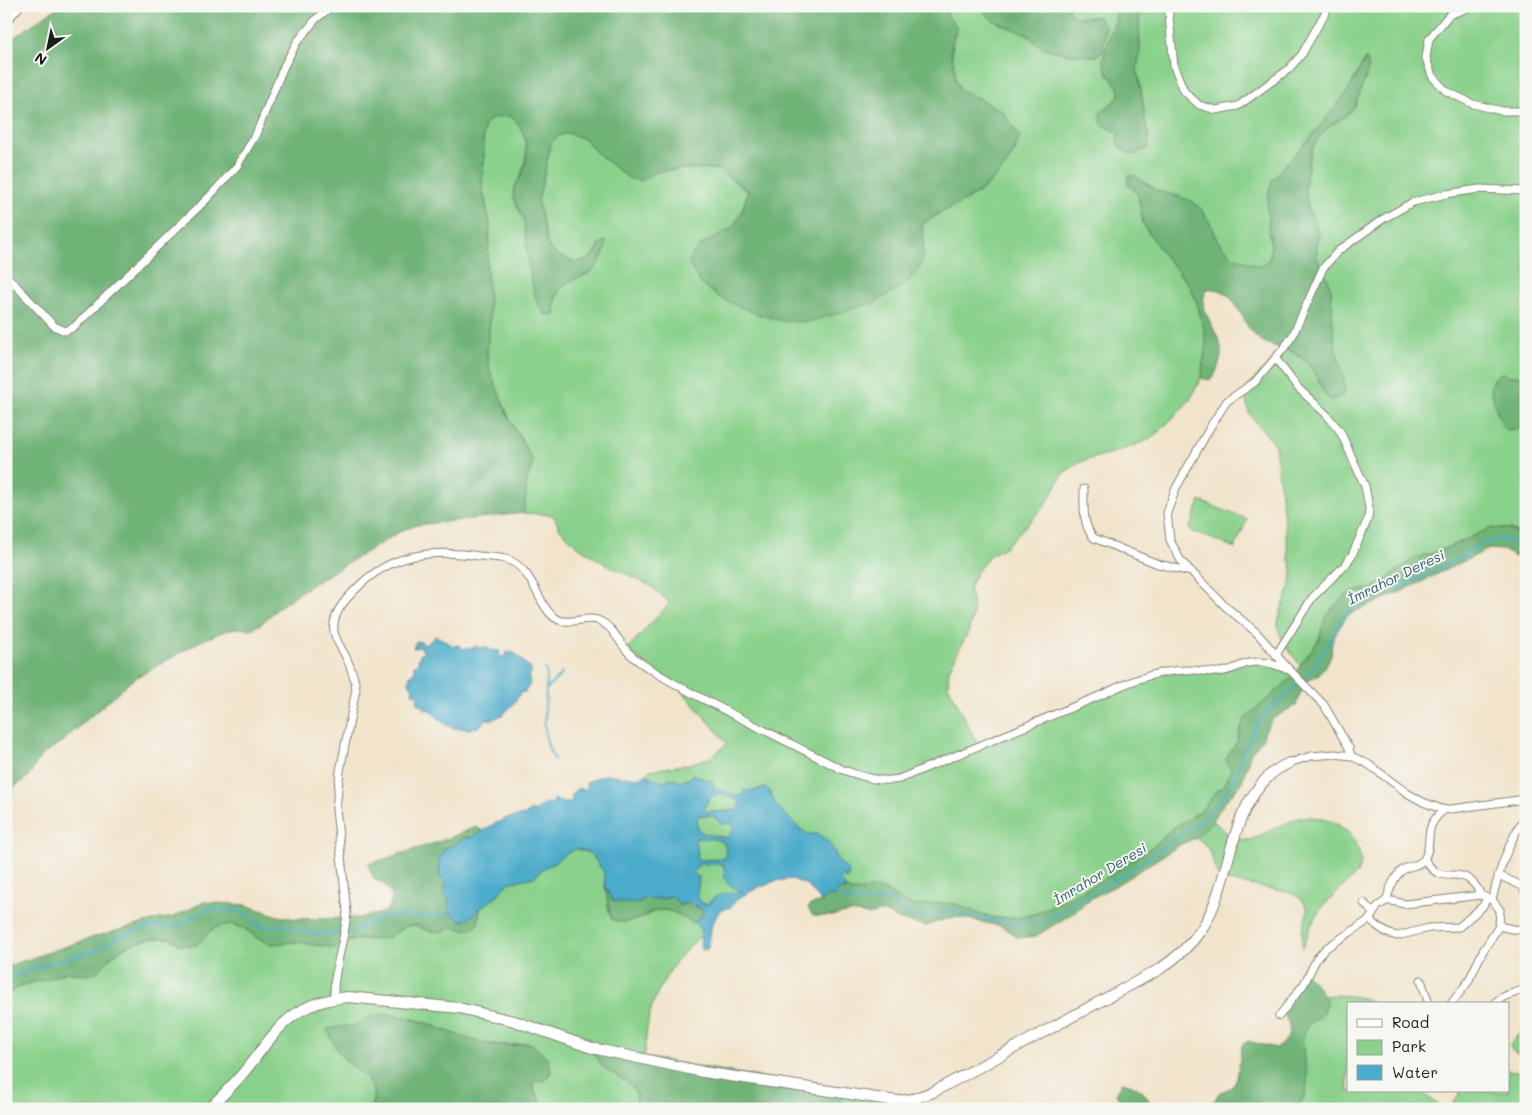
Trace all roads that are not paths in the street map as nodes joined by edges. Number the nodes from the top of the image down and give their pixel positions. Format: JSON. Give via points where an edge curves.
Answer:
{"nodes":[{"id":1,"x":20,"y":6,"type":"edge"},
{"id":2,"x":332,"y":6,"type":"edge"},
{"id":3,"x":1168,"y":6,"type":"edge"},
{"id":4,"x":1329,"y":6,"type":"edge"},
{"id":5,"x":1473,"y":6,"type":"edge"},
{"id":6,"x":6,"y":22,"type":"edge"},
{"id":7,"x":1526,"y":112,"type":"edge"},
{"id":8,"x":1526,"y":191,"type":"edge"},
{"id":9,"x":6,"y":275,"type":"edge"},
{"id":10,"x":1276,"y":359,"type":"junction"},
{"id":11,"x":1084,"y":489,"type":"dead end"},
{"id":12,"x":1192,"y":572,"type":"junction"},
{"id":13,"x":1276,"y":655,"type":"junction"},
{"id":14,"x":1289,"y":670,"type":"junction"},
{"id":15,"x":1351,"y":756,"type":"junction"},
{"id":16,"x":1289,"y":763,"type":"joint"},
{"id":17,"x":1526,"y":799,"type":"edge"},
{"id":18,"x":1444,"y":810,"type":"junction"},
{"id":19,"x":1526,"y":815,"type":"edge"},
{"id":20,"x":1424,"y":859,"type":"junction"},
{"id":21,"x":1498,"y":875,"type":"junction"},
{"id":22,"x":1526,"y":892,"type":"edge"},
{"id":23,"x":1487,"y":898,"type":"junction"},
{"id":24,"x":1386,"y":901,"type":"junction"},
{"id":25,"x":1364,"y":903,"type":"dead end"},
{"id":26,"x":1371,"y":916,"type":"junction"},
{"id":27,"x":1499,"y":926,"type":"junction"},
{"id":28,"x":1526,"y":930,"type":"edge"},
{"id":29,"x":1421,"y":980,"type":"dead end"},
{"id":30,"x":1526,"y":988,"type":"edge"},
{"id":31,"x":334,"y":998,"type":"junction"},
{"id":32,"x":1428,"y":1002,"type":"edge"},
{"id":33,"x":1453,"y":1002,"type":"edge"},
{"id":34,"x":1496,"y":1002,"type":"edge"},
{"id":35,"x":1280,"y":1016,"type":"dead end"},
{"id":36,"x":210,"y":1109,"type":"edge"}],
"edges":[{"from":1,"to":6,"type":"street"},
{"from":2,"to":9,"type":"street","via":[[296,42],[256,134],[237,166],[74,327],[65,330],[54,326]]},
{"from":3,"to":4,"type":"street","via":[[1174,66],[1184,91],[1198,105],[1216,110],[1238,106],[1289,69],[1302,54]]},
{"from":5,"to":7,"type":"street","via":[[1449,15],[1429,39],[1426,58],[1432,76],[1446,92],[1473,104],[1502,111]]},
{"from":8,"to":10,"type":"street","via":[[1479,189],[1421,200],[1405,206],[1356,237],[1324,268],[1294,335]]},
{"from":10,"to":12,"type":"street","via":[[1255,382],[1227,401],[1176,488],[1167,513],[1170,540],[1181,561]]},
{"from":10,"to":13,"type":"street","via":[[1298,388],[1340,431],[1365,486],[1369,508],[1368,519],[1352,555],[1312,598]]},
{"from":11,"to":12,"type":"street","via":[[1084,513],[1094,538],[1158,564]]},
{"from":12,"to":13,"type":"street"},
{"from":13,"to":14,"type":"street"},
{"from":14,"to":15,"type":"street","via":[[1324,705]]},
{"from":14,"to":31,"type":"street","via":[[1264,661],[1226,671],[1185,670],[1128,682],[899,780],[886,782],[843,770],[678,686],[637,660],[618,636],[598,620],[559,620],[544,604],[528,576],[513,562],[458,553],[431,552],[412,556],[367,578],[340,608],[335,619],[337,642],[354,676],[356,690],[336,809],[347,912]]},
{"from":15,"to":16,"type":"street","via":[[1310,756]]},
{"from":15,"to":18,"type":"street","via":[[1368,764],[1407,793]]},
{"from":16,"to":31,"type":"street","via":[[1270,774],[1256,791],[1240,823],[1212,908],[1188,947],[1175,959],[933,1092],[913,1099],[897,1101],[703,1072],[592,1048],[514,1020],[459,1008],[348,996]]},
{"from":17,"to":18,"type":"street"},
{"from":18,"to":20,"type":"street","via":[[1436,816],[1429,829]]},
{"from":19,"to":21,"type":"street","via":[[1510,840]]},
{"from":20,"to":23,"type":"street","via":[[1436,873],[1468,878]]},
{"from":20,"to":24,"type":"street","via":[[1418,865],[1406,868],[1393,880]]},
{"from":21,"to":22,"type":"street","via":[[1522,886]]},
{"from":21,"to":23,"type":"street"},
{"from":23,"to":24,"type":"street","via":[[1405,904]]},
{"from":23,"to":26,"type":"street","via":[[1483,906],[1459,927],[1429,928],[1398,936],[1387,933]]},
{"from":23,"to":27,"type":"street","via":[[1500,910]]},
{"from":24,"to":26,"type":"street"},
{"from":25,"to":26,"type":"street"},
{"from":26,"to":35,"type":"street","via":[[1326,948]]},
{"from":27,"to":28,"type":"street"},
{"from":27,"to":33,"type":"street","via":[[1468,982]]},
{"from":29,"to":32,"type":"street"},
{"from":30,"to":34,"type":"street"},
{"from":31,"to":36,"type":"street","via":[[316,1002],[288,1018]]}]}
